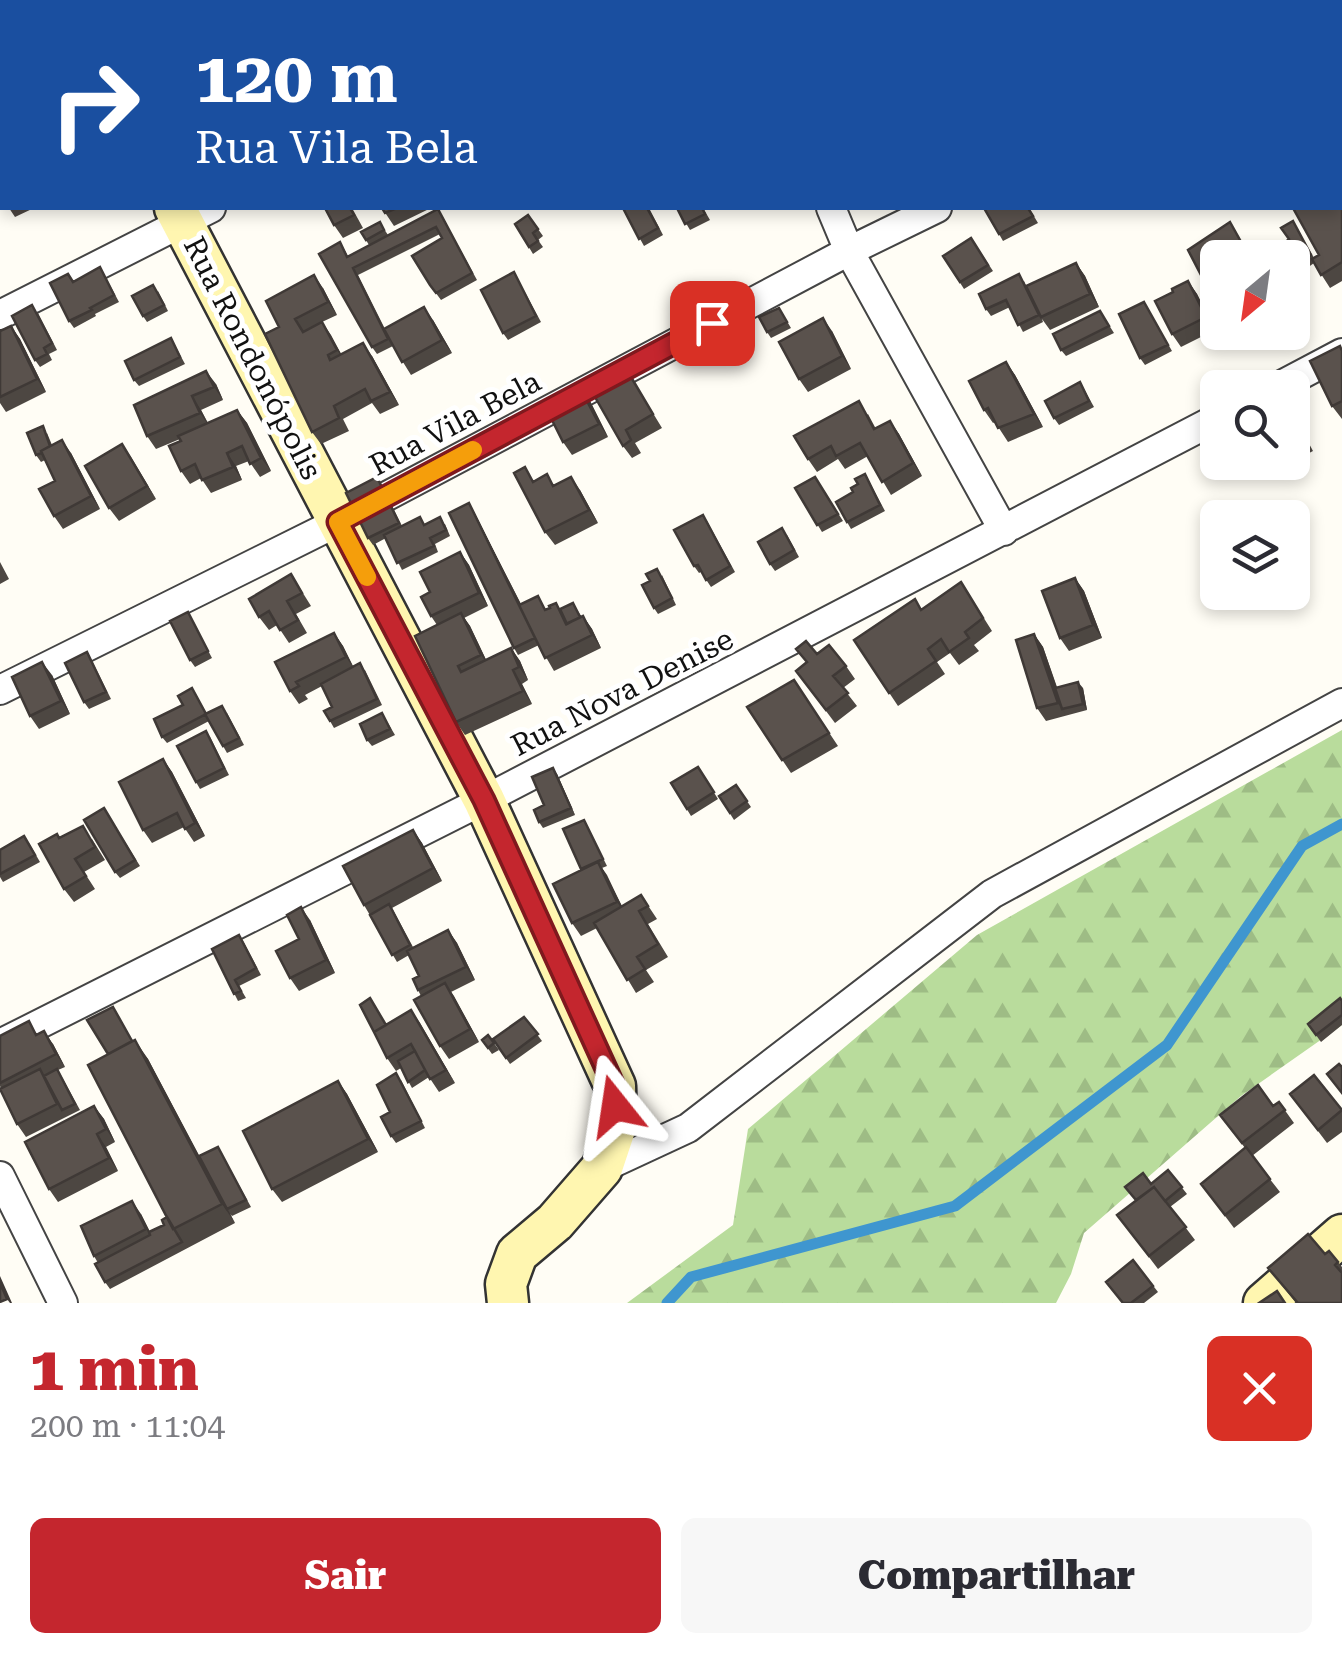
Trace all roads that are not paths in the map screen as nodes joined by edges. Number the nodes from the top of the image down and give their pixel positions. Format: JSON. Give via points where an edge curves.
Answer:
{"nodes":[{"id":1,"x":832,"y":210,"type":"edge"},
{"id":2,"x":933,"y":210,"type":"edge"},
{"id":3,"x":190,"y":213,"type":"edge"},
{"id":4,"x":849,"y":250,"type":"junction"},
{"id":5,"x":0,"y":315,"type":"edge"},
{"id":6,"x":1342,"y":353,"type":"edge"},
{"id":7,"x":1310,"y":370,"type":"edge"},
{"id":8,"x":1200,"y":427,"type":"edge"},
{"id":9,"x":338,"y":522,"type":"junction"},
{"id":10,"x":1004,"y":530,"type":"junction"},
{"id":11,"x":0,"y":690,"type":"edge"},
{"id":12,"x":1342,"y":703,"type":"edge"},
{"id":13,"x":484,"y":800,"type":"junction"},
{"id":14,"x":0,"y":1044,"type":"edge"},
{"id":15,"x":602,"y":1168,"type":"junction"},
{"id":16,"x":0,"y":1176,"type":"edge"},
{"id":17,"x":1342,"y":1235,"type":"edge"},
{"id":18,"x":63,"y":1303,"type":"edge"},
{"id":19,"x":508,"y":1303,"type":"edge"},
{"id":20,"x":1264,"y":1303,"type":"edge"}],
"edges":[{"from":1,"to":4,"type":"street"},
{"from":2,"to":4,"type":"street","name":"Rua Vila Bela"},
{"from":3,"to":5,"type":"street"},
{"from":3,"to":9,"type":"street","name":"Rua Rondonópolis"},
{"from":4,"to":9,"type":"street","name":"Rua Vila Bela"},
{"from":4,"to":10,"type":"street"},
{"from":6,"to":7,"type":"street"},
{"from":8,"to":10,"type":"street","name":"Rua Nova Denise"},
{"from":9,"to":11,"type":"street","name":"Rua Vila Bela"},
{"from":9,"to":13,"type":"street","name":"Rua Rondonópolis"},
{"from":10,"to":13,"type":"street","name":"Rua Nova Denise"},
{"from":12,"to":15,"type":"street","via":[[992,894],[688,1128]]},
{"from":13,"to":14,"type":"street","name":"Rua Nova Denise"},
{"from":13,"to":15,"type":"street","name":"Rua Rondonópolis","via":[[614,1086],[616,1126]]},
{"from":15,"to":19,"type":"street","name":"Rua Rondonópolis","via":[[556,1222],[517,1254],[508,1270]]},
{"from":16,"to":18,"type":"street"},
{"from":17,"to":20,"type":"street"}]}
